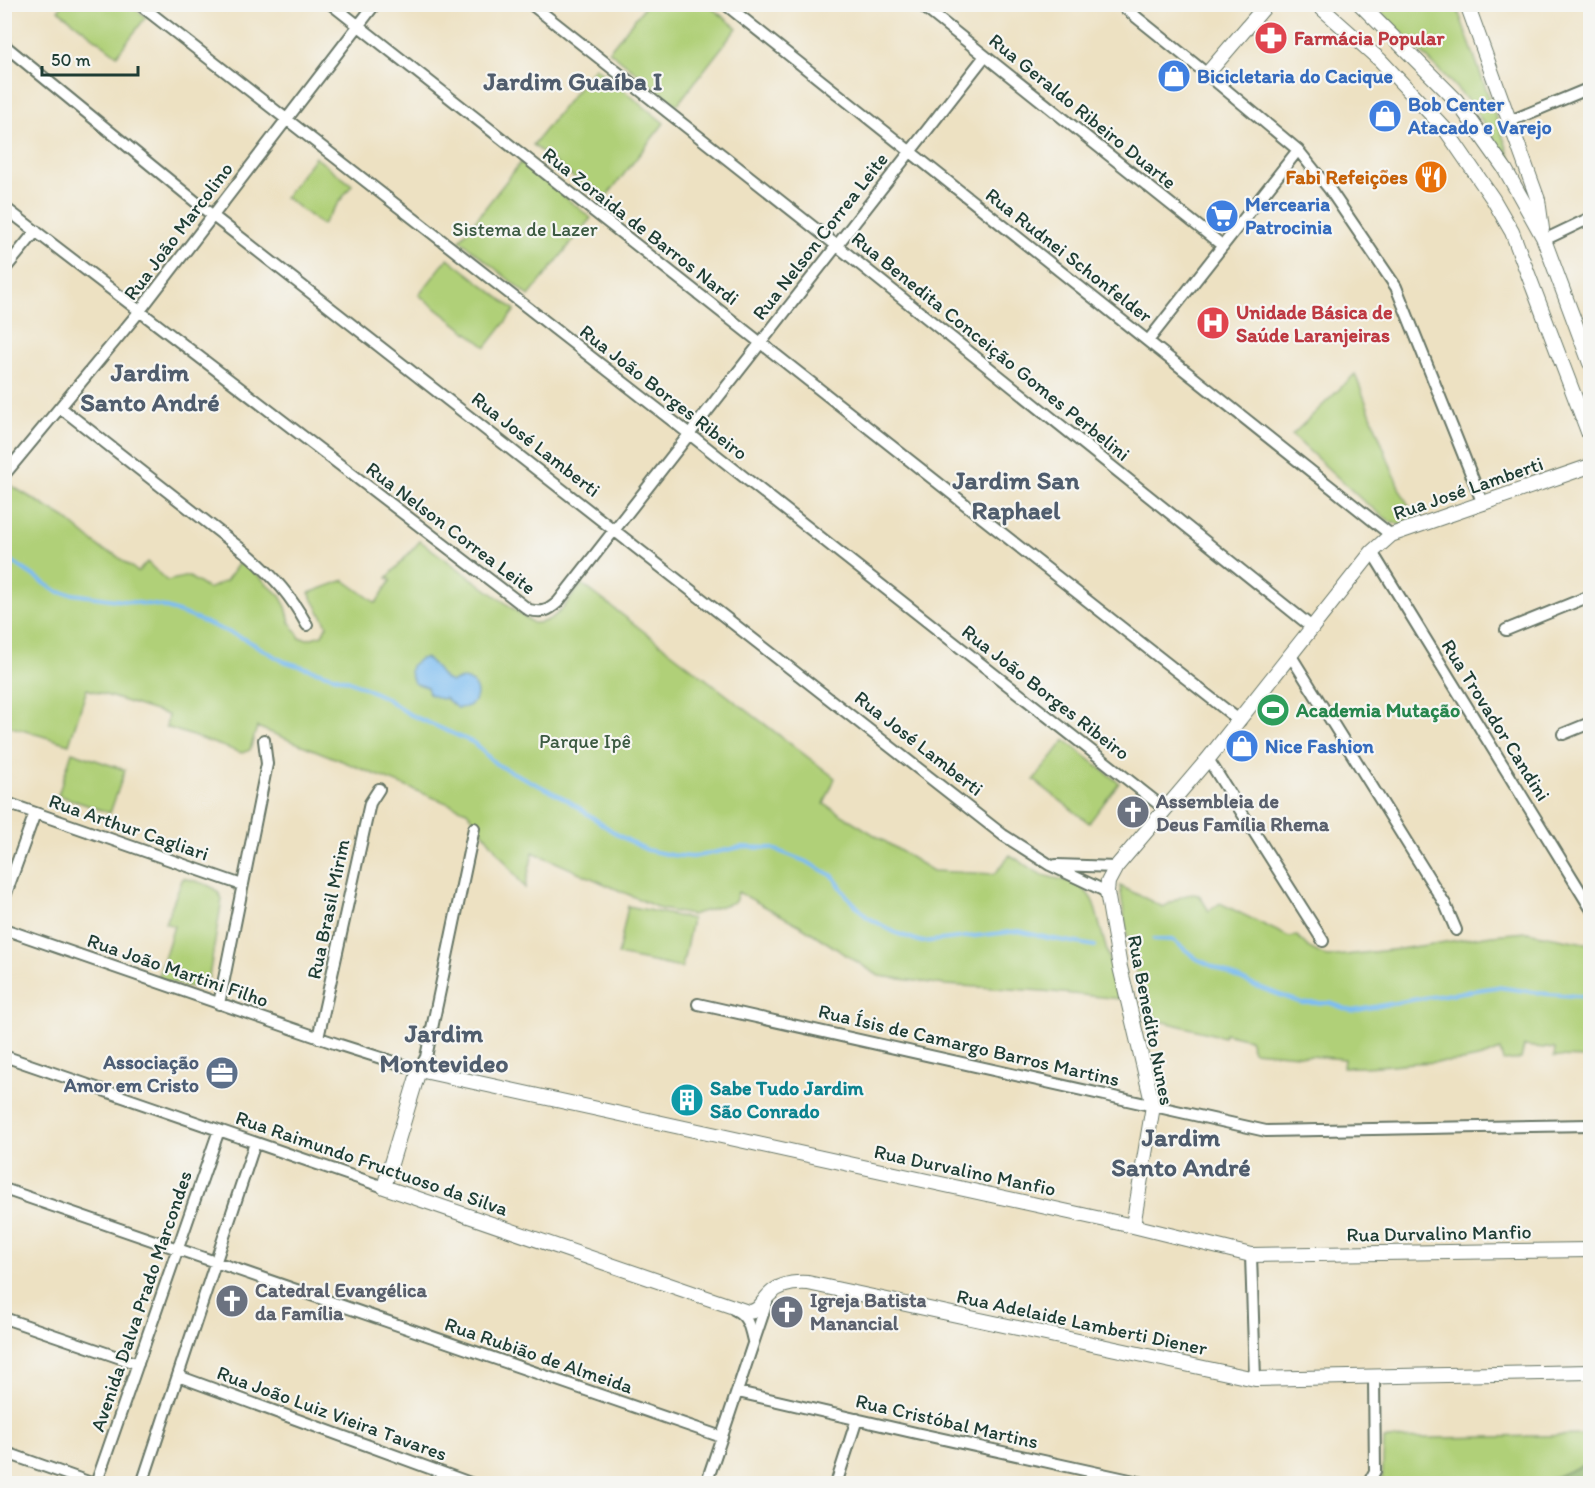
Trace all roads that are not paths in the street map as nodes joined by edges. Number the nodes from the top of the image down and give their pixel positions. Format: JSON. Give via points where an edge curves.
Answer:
{"nodes":[{"id":1,"x":139,"y":4,"type":"edge"},
{"id":2,"x":332,"y":4,"type":"edge"},
{"id":3,"x":375,"y":4,"type":"edge"},
{"id":4,"x":531,"y":4,"type":"edge"},
{"id":5,"x":725,"y":4,"type":"edge"},
{"id":6,"x":920,"y":4,"type":"edge"},
{"id":7,"x":1120,"y":4,"type":"edge"},
{"id":8,"x":1267,"y":4,"type":"edge"},
{"id":9,"x":1317,"y":4,"type":"edge"},
{"id":10,"x":1360,"y":4,"type":"edge"},
{"id":11,"x":1467,"y":4,"type":"edge"},
{"id":12,"x":359,"y":26,"type":"junction"},
{"id":13,"x":4,"y":45,"type":"edge"},
{"id":14,"x":985,"y":56,"type":"junction"},
{"id":15,"x":1207,"y":74,"type":"junction"},
{"id":16,"x":1590,"y":88,"type":"edge"},
{"id":17,"x":287,"y":120,"type":"junction"},
{"id":18,"x":1508,"y":122,"type":"junction"},
{"id":19,"x":1298,"y":150,"type":"junction"},
{"id":20,"x":910,"y":151,"type":"junction"},
{"id":21,"x":4,"y":207,"type":"edge"},
{"id":22,"x":213,"y":216,"type":"junction"},
{"id":23,"x":1590,"y":218,"type":"edge"},
{"id":24,"x":36,"y":231,"type":"junction"},
{"id":25,"x":1544,"y":239,"type":"junction"},
{"id":26,"x":836,"y":245,"type":"junction"},
{"id":27,"x":1222,"y":246,"type":"junction"},
{"id":28,"x":4,"y":270,"type":"edge"},
{"id":29,"x":138,"y":312,"type":"junction"},
{"id":30,"x":1148,"y":341,"type":"junction"},
{"id":31,"x":760,"y":342,"type":"junction"},
{"id":32,"x":1590,"y":363,"type":"edge"},
{"id":33,"x":61,"y":408,"type":"junction"},
{"id":34,"x":689,"y":433,"type":"junction"},
{"id":35,"x":1590,"y":437,"type":"edge"},
{"id":36,"x":1590,"y":466,"type":"edge"},
{"id":37,"x":4,"y":476,"type":"edge"},
{"id":38,"x":1483,"y":504,"type":"junction"},
{"id":39,"x":614,"y":529,"type":"junction"},
{"id":40,"x":1391,"y":535,"type":"junction"},
{"id":41,"x":1372,"y":552,"type":"junction"},
{"id":42,"x":1590,"y":596,"type":"edge"},
{"id":43,"x":307,"y":625,"type":"dead end"},
{"id":44,"x":1313,"y":628,"type":"junction"},
{"id":45,"x":1506,"y":630,"type":"dead end"},
{"id":46,"x":1291,"y":656,"type":"junction"},
{"id":47,"x":1240,"y":721,"type":"junction"},
{"id":48,"x":1590,"y":723,"type":"edge"},
{"id":49,"x":1563,"y":734,"type":"dead end"},
{"id":50,"x":264,"y":740,"type":"dead end"},
{"id":51,"x":1208,"y":759,"type":"junction"},
{"id":52,"x":379,"y":789,"type":"dead end"},
{"id":53,"x":4,"y":802,"type":"edge"},
{"id":54,"x":1165,"y":809,"type":"junction"},
{"id":55,"x":35,"y":813,"type":"junction"},
{"id":56,"x":474,"y":828,"type":"dead end"},
{"id":57,"x":1050,"y":865,"type":"junction"},
{"id":58,"x":1116,"y":867,"type":"junction"},
{"id":59,"x":242,"y":885,"type":"junction"},
{"id":60,"x":1107,"y":892,"type":"junction"},
{"id":61,"x":4,"y":899,"type":"edge"},
{"id":62,"x":1590,"y":907,"type":"edge"},
{"id":63,"x":4,"y":929,"type":"edge"},
{"id":64,"x":1456,"y":930,"type":"dead end"},
{"id":65,"x":1323,"y":941,"type":"dead end"},
{"id":66,"x":219,"y":1004,"type":"junction"},
{"id":67,"x":698,"y":1004,"type":"dead end"},
{"id":68,"x":318,"y":1038,"type":"junction"},
{"id":69,"x":340,"y":1045,"type":"joint"},
{"id":70,"x":4,"y":1056,"type":"edge"},
{"id":71,"x":419,"y":1070,"type":"junction"},
{"id":72,"x":1153,"y":1106,"type":"junction"},
{"id":73,"x":1590,"y":1125,"type":"edge"},
{"id":74,"x":219,"y":1130,"type":"junction"},
{"id":75,"x":255,"y":1143,"type":"junction"},
{"id":76,"x":384,"y":1187,"type":"junction"},
{"id":77,"x":4,"y":1190,"type":"edge"},
{"id":78,"x":1133,"y":1226,"type":"junction"},
{"id":79,"x":177,"y":1249,"type":"junction"},
{"id":80,"x":1590,"y":1250,"type":"edge"},
{"id":81,"x":1251,"y":1255,"type":"junction"},
{"id":82,"x":216,"y":1263,"type":"junction"},
{"id":83,"x":770,"y":1293,"type":"junction"},
{"id":84,"x":727,"y":1306,"type":"junction"},
{"id":85,"x":4,"y":1318,"type":"edge"},
{"id":86,"x":753,"y":1342,"type":"junction"},
{"id":87,"x":138,"y":1364,"type":"junction"},
{"id":88,"x":1590,"y":1372,"type":"edge"},
{"id":89,"x":178,"y":1376,"type":"junction"},
{"id":90,"x":1374,"y":1377,"type":"junction"},
{"id":91,"x":1255,"y":1379,"type":"junction"},
{"id":92,"x":738,"y":1392,"type":"junction"},
{"id":93,"x":856,"y":1419,"type":"junction"},
{"id":94,"x":722,"y":1437,"type":"junction"},
{"id":95,"x":4,"y":1452,"type":"edge"},
{"id":96,"x":95,"y":1484,"type":"edge"},
{"id":97,"x":142,"y":1484,"type":"edge"},
{"id":98,"x":473,"y":1484,"type":"edge"},
{"id":99,"x":706,"y":1484,"type":"edge"},
{"id":100,"x":836,"y":1484,"type":"edge"},
{"id":101,"x":1148,"y":1484,"type":"edge"},
{"id":102,"x":1368,"y":1484,"type":"edge"}],
"edges":[{"from":1,"to":17,"type":"street","name":"Rua João Borges Ribeiro"},
{"from":2,"to":12,"type":"street","name":"Rua Zoraida de Barros Nardi"},
{"from":3,"to":12,"type":"street","name":"Rua João Marcolino"},
{"from":4,"to":26,"type":"street","name":"Rua Benedita Conceição Gomes Perbelini"},
{"from":5,"to":20,"type":"street","name":"Rua Rudnei Schonfelder"},
{"from":6,"to":14,"type":"street","name":"Rua Geraldo Ribeiro Duarte"},
{"from":7,"to":15,"type":"street"},
{"from":8,"to":15,"type":"street"},
{"from":9,"to":35,"type":"street","via":[[1380,60],[1445,129],[1493,199],[1516,241]]},
{"from":10,"to":25,"type":"street","via":[[1456,100],[1505,169]]},
{"from":11,"to":18,"type":"street"},
{"from":12,"to":17,"type":"street","name":"Rua João Marcolino"},
{"from":12,"to":31,"type":"street","name":"Rua Zoraida de Barros Nardi"},
{"from":13,"to":22,"type":"street","name":"Rua José Lamberti"},
{"from":14,"to":20,"type":"street","name":"Rua Nelson Correa Leite"},
{"from":14,"to":27,"type":"street","name":"Rua Geraldo Ribeiro Duarte"},
{"from":15,"to":19,"type":"street"},
{"from":16,"to":18,"type":"street"},
{"from":17,"to":22,"type":"street","name":"Rua João Marcolino"},
{"from":17,"to":34,"type":"street","name":"Rua João Borges Ribeiro"},
{"from":18,"to":25,"type":"street","via":[[1538,200]]},
{"from":19,"to":27,"type":"street"},
{"from":19,"to":38,"type":"street","via":[[1396,286]]},
{"from":20,"to":26,"type":"street","name":"Rua Nelson Correa Leite"},
{"from":20,"to":30,"type":"street","name":"Rua Rudnei Schonfelder"},
{"from":21,"to":24,"type":"street","name":"Rua Nelson Correa Leite"},
{"from":22,"to":29,"type":"street","name":"Rua João Marcolino"},
{"from":22,"to":39,"type":"street","name":"Rua José Lamberti"},
{"from":23,"to":25,"type":"street"},
{"from":24,"to":28,"type":"street"},
{"from":24,"to":29,"type":"street","name":"Rua Nelson Correa Leite"},
{"from":25,"to":32,"type":"street"},
{"from":26,"to":31,"type":"street","name":"Rua Nelson Correa Leite"},
{"from":26,"to":44,"type":"street","name":"Rua Benedita Conceição Gomes Perbelini"},
{"from":27,"to":30,"type":"street"},
{"from":29,"to":33,"type":"street","name":"Rua João Marcolino"},
{"from":29,"to":39,"type":"street","name":"Rua Nelson Correa Leite","via":[[529,610],[549,611]]},
{"from":30,"to":40,"type":"street","name":"Rua Rudnei Schonfelder"},
{"from":31,"to":34,"type":"street","name":"Rua Nelson Correa Leite"},
{"from":31,"to":47,"type":"street","name":"Rua Zoraida de Barros Nardi"},
{"from":33,"to":37,"type":"street","name":"Rua João Marcolino"},
{"from":33,"to":43,"type":"street","via":[[250,556],[277,580]]},
{"from":34,"to":39,"type":"street","name":"Rua Nelson Correa Leite"},
{"from":34,"to":54,"type":"street","name":"Rua João Borges Ribeiro"},
{"from":36,"to":38,"type":"street","name":"Rua José Lamberti"},
{"from":38,"to":40,"type":"street","name":"Rua José Lamberti"},
{"from":39,"to":57,"type":"street","name":"Rua José Lamberti","via":[[1004,835]]},
{"from":40,"to":41,"type":"street","name":"Rua José Lamberti"},
{"from":41,"to":44,"type":"street","name":"Rua José Lamberti"},
{"from":41,"to":62,"type":"street","name":"Rua Trovador Candini"},
{"from":42,"to":45,"type":"street"},
{"from":44,"to":46,"type":"street","name":"Rua José Lamberti"},
{"from":46,"to":47,"type":"street","name":"Rua José Lamberti"},
{"from":46,"to":64,"type":"street","via":[[1445,904]]},
{"from":47,"to":51,"type":"street","name":"Rua José Lamberti"},
{"from":48,"to":49,"type":"street"},
{"from":50,"to":59,"type":"street","via":[[267,764]]},
{"from":51,"to":54,"type":"street","name":"Rua José Lamberti"},
{"from":51,"to":65,"type":"street"},
{"from":52,"to":68,"type":"street","name":"Rua Brasil Mirim","via":[[370,803]]},
{"from":53,"to":55,"type":"street","name":"Rua Arthur Cagliari"},
{"from":54,"to":58,"type":"street","name":"Rua José Lamberti"},
{"from":55,"to":59,"type":"street","name":"Rua Arthur Cagliari"},
{"from":55,"to":61,"type":"street"},
{"from":56,"to":71,"type":"street","via":[[426,1057]]},
{"from":57,"to":58,"type":"street"},
{"from":57,"to":60,"type":"street","name":"Rua José Lamberti"},
{"from":58,"to":60,"type":"street","name":"Rua José Lamberti"},
{"from":59,"to":66,"type":"street"},
{"from":60,"to":72,"type":"street","name":"Rua Benedito Nunes"},
{"from":63,"to":66,"type":"street","name":"Rua João Martini Filho"},
{"from":66,"to":68,"type":"street","name":"Rua João Martini Filho"},
{"from":67,"to":72,"type":"street","name":"Rua Ísis de Camargo Barros Martins"},
{"from":68,"to":69,"type":"street","name":"Rua João Martini Filho"},
{"from":69,"to":71,"type":"street","name":"Rua Durvalino Manfio"},
{"from":70,"to":74,"type":"street","name":"Rua Raimundo Fructuoso da Silva"},
{"from":71,"to":76,"type":"street"},
{"from":71,"to":78,"type":"street","name":"Rua Durvalino Manfio"},
{"from":72,"to":73,"type":"street","name":"Rua Ísis de Camargo Barros Martins","via":[[1266,1131]]},
{"from":72,"to":78,"type":"street","name":"Rua Benedito Nunes"},
{"from":74,"to":75,"type":"street","name":"Rua Raimundo Fructuoso da Silva"},
{"from":74,"to":79,"type":"street","name":"Avenida Dalva Prado Marcondes"},
{"from":75,"to":76,"type":"street","name":"Rua Raimundo Fructuoso da Silva"},
{"from":75,"to":82,"type":"street"},
{"from":76,"to":84,"type":"street","name":"Rua Raimundo Fructuoso da Silva"},
{"from":77,"to":79,"type":"street","name":"Rua Rubião de Almeida"},
{"from":78,"to":81,"type":"street","name":"Rua Durvalino Manfio"},
{"from":79,"to":82,"type":"street","name":"Rua Rubião de Almeida"},
{"from":79,"to":87,"type":"street","name":"Avenida Dalva Prado Marcondes"},
{"from":80,"to":81,"type":"street","name":"Rua Durvalino Manfio"},
{"from":81,"to":91,"type":"street"},
{"from":82,"to":89,"type":"street"},
{"from":82,"to":94,"type":"street","name":"Rua Rubião de Almeida"},
{"from":83,"to":84,"type":"street","name":"Rua Raimundo Fructuoso da Silva","via":[[753,1312]]},
{"from":83,"to":86,"type":"street"},
{"from":83,"to":91,"type":"street","name":"Rua Adelaide Lamberti Diener","via":[[796,1282],[808,1283]]},
{"from":84,"to":86,"type":"street","name":"Rua Raimundo Fructuoso da Silva","via":[[743,1313]]},
{"from":85,"to":87,"type":"street"},
{"from":86,"to":92,"type":"street"},
{"from":87,"to":96,"type":"street","name":"Avenida Dalva Prado Marcondes"},
{"from":88,"to":90,"type":"street","name":"Rua Adelaide Lamberti Diener"},
{"from":89,"to":97,"type":"street"},
{"from":89,"to":98,"type":"street","name":"Rua João Luiz Vieira Tavares"},
{"from":90,"to":91,"type":"street","name":"Rua Adelaide Lamberti Diener"},
{"from":90,"to":102,"type":"street","via":[[1375,1471]]},
{"from":92,"to":93,"type":"street","name":"Rua Cristóbal Martins"},
{"from":92,"to":94,"type":"street"},
{"from":93,"to":100,"type":"street"},
{"from":93,"to":101,"type":"street","name":"Rua Cristóbal Martins"},
{"from":94,"to":99,"type":"street"},
{"from":95,"to":96,"type":"street"}]}
